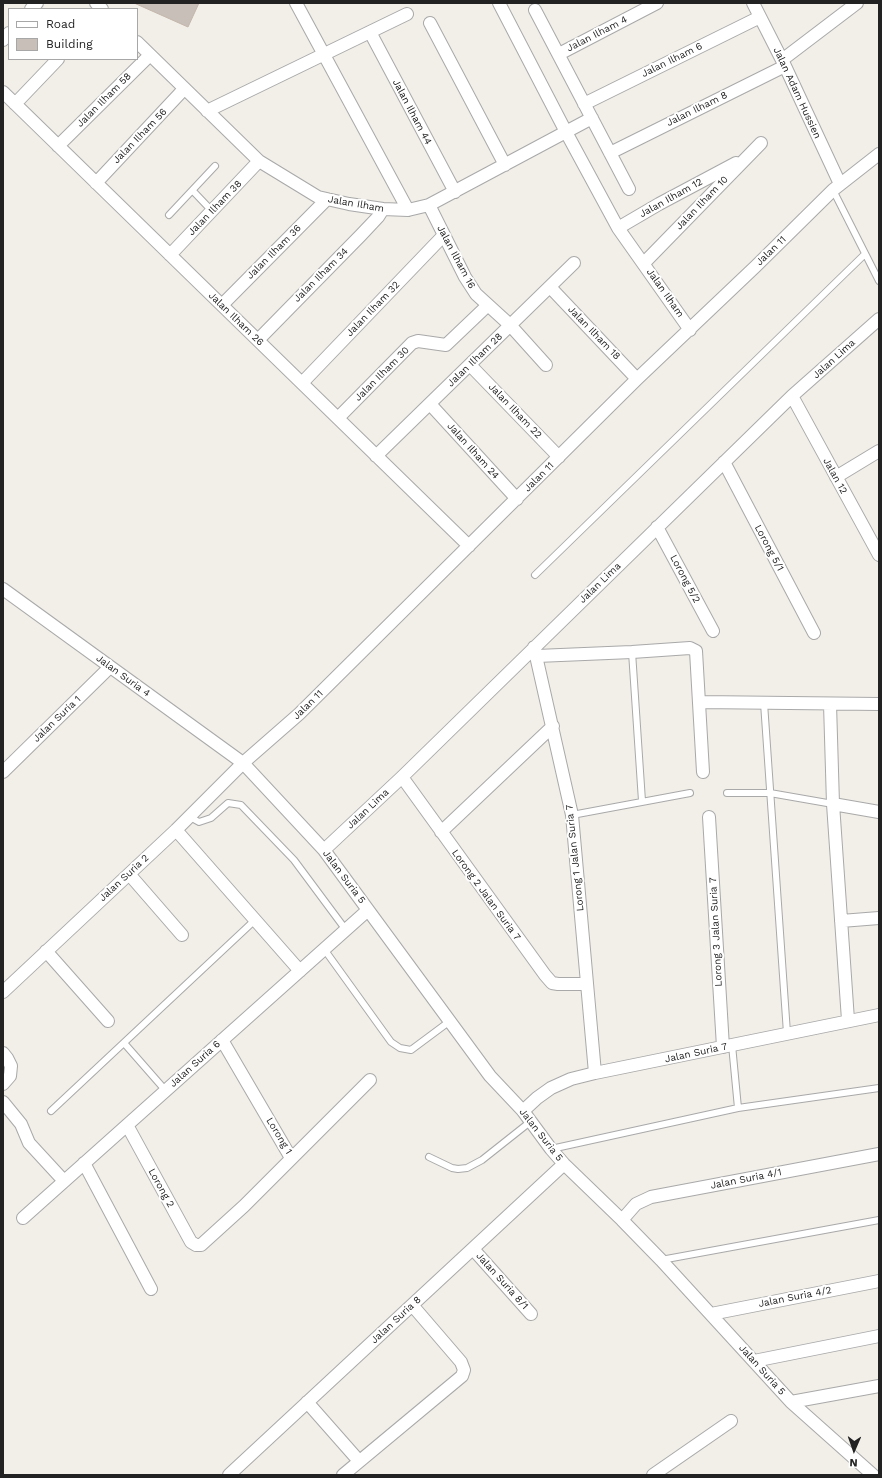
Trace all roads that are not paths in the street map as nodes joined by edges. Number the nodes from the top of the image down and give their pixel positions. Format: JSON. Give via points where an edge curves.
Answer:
{"nodes":[{"id":1,"x":296,"y":3,"type":"edge"},
{"id":2,"x":500,"y":3,"type":"edge"},
{"id":3,"x":657,"y":3,"type":"edge"},
{"id":4,"x":753,"y":3,"type":"edge"},
{"id":5,"x":857,"y":3,"type":"edge"},
{"id":6,"x":535,"y":10,"type":"dead end"},
{"id":7,"x":407,"y":14,"type":"dead end"},
{"id":8,"x":760,"y":17,"type":"junction"},
{"id":9,"x":430,"y":23,"type":"dead end"},
{"id":10,"x":370,"y":32,"type":"junction"},
{"id":11,"x":138,"y":43,"type":"edge"},
{"id":12,"x":324,"y":54,"type":"junction"},
{"id":13,"x":559,"y":54,"type":"junction"},
{"id":14,"x":150,"y":55,"type":"junction"},
{"id":15,"x":57,"y":60,"type":"edge"},
{"id":16,"x":783,"y":63,"type":"junction"},
{"id":17,"x":184,"y":89,"type":"junction"},
{"id":18,"x":3,"y":92,"type":"edge"},
{"id":19,"x":15,"y":104,"type":"junction"},
{"id":20,"x":584,"y":104,"type":"junction"},
{"id":21,"x":207,"y":111,"type":"junction"},
{"id":22,"x":592,"y":118,"type":"junction"},
{"id":23,"x":566,"y":132,"type":"junction"},
{"id":24,"x":761,"y":143,"type":"dead end"},
{"id":25,"x":58,"y":146,"type":"junction"},
{"id":26,"x":610,"y":152,"type":"junction"},
{"id":27,"x":879,"y":154,"type":"edge"},
{"id":28,"x":746,"y":158,"type":"junction"},
{"id":29,"x":259,"y":162,"type":"junction"},
{"id":30,"x":505,"y":165,"type":"junction"},
{"id":31,"x":216,"y":166,"type":"dead end"},
{"id":32,"x":96,"y":183,"type":"junction"},
{"id":33,"x":837,"y":187,"type":"junction"},
{"id":34,"x":629,"y":188,"type":"dead end"},
{"id":35,"x":193,"y":191,"type":"junction"},
{"id":36,"x":454,"y":192,"type":"junction"},
{"id":37,"x":326,"y":199,"type":"junction"},
{"id":38,"x":429,"y":205,"type":"junction"},
{"id":39,"x":384,"y":209,"type":"junction"},
{"id":40,"x":408,"y":210,"type":"junction"},
{"id":41,"x":212,"y":211,"type":"junction"},
{"id":42,"x":169,"y":215,"type":"dead end"},
{"id":43,"x":618,"y":228,"type":"junction"},
{"id":44,"x":444,"y":235,"type":"junction"},
{"id":45,"x":865,"y":254,"type":"junction"},
{"id":46,"x":170,"y":255,"type":"junction"},
{"id":47,"x":574,"y":263,"type":"dead end"},
{"id":48,"x":644,"y":263,"type":"junction"},
{"id":49,"x":879,"y":281,"type":"edge"},
{"id":50,"x":550,"y":287,"type":"junction"},
{"id":51,"x":222,"y":305,"type":"junction"},
{"id":52,"x":488,"y":305,"type":"junction"},
{"id":53,"x":879,"y":319,"type":"edge"},
{"id":54,"x":510,"y":325,"type":"junction"},
{"id":55,"x":690,"y":330,"type":"junction"},
{"id":56,"x":258,"y":340,"type":"junction"},
{"id":57,"x":470,"y":365,"type":"junction"},
{"id":58,"x":546,"y":365,"type":"dead end"},
{"id":59,"x":638,"y":379,"type":"junction"},
{"id":60,"x":302,"y":383,"type":"junction"},
{"id":61,"x":792,"y":396,"type":"junction"},
{"id":62,"x":430,"y":404,"type":"junction"},
{"id":63,"x":338,"y":418,"type":"junction"},
{"id":64,"x":879,"y":451,"type":"edge"},
{"id":65,"x":376,"y":456,"type":"junction"},
{"id":66,"x":559,"y":456,"type":"junction"},
{"id":67,"x":724,"y":462,"type":"junction"},
{"id":68,"x":836,"y":477,"type":"junction"},
{"id":69,"x":517,"y":499,"type":"junction"},
{"id":70,"x":657,"y":527,"type":"junction"},
{"id":71,"x":469,"y":546,"type":"junction"},
{"id":72,"x":879,"y":555,"type":"edge"},
{"id":73,"x":535,"y":575,"type":"dead end"},
{"id":74,"x":3,"y":589,"type":"edge"},
{"id":75,"x":713,"y":631,"type":"dead end"},
{"id":76,"x":814,"y":633,"type":"dead end"},
{"id":77,"x":535,"y":652,"type":"junction"},
{"id":78,"x":632,"y":652,"type":"junction"},
{"id":79,"x":110,"y":667,"type":"junction"},
{"id":80,"x":700,"y":702,"type":"junction"},
{"id":81,"x":764,"y":703,"type":"junction"},
{"id":82,"x":830,"y":704,"type":"junction"},
{"id":83,"x":879,"y":704,"type":"edge"},
{"id":84,"x":553,"y":726,"type":"junction"},
{"id":85,"x":243,"y":763,"type":"junction"},
{"id":86,"x":3,"y":772,"type":"edge"},
{"id":87,"x":703,"y":772,"type":"dead end"},
{"id":88,"x":402,"y":777,"type":"junction"},
{"id":89,"x":690,"y":793,"type":"dead end"},
{"id":90,"x":770,"y":793,"type":"junction"},
{"id":91,"x":727,"y":794,"type":"dead end"},
{"id":92,"x":642,"y":801,"type":"junction"},
{"id":93,"x":833,"y":804,"type":"junction"},
{"id":94,"x":879,"y":812,"type":"edge"},
{"id":95,"x":572,"y":815,"type":"junction"},
{"id":96,"x":709,"y":816,"type":"dead end"},
{"id":97,"x":190,"y":817,"type":"junction"},
{"id":98,"x":176,"y":830,"type":"junction"},
{"id":99,"x":441,"y":832,"type":"junction"},
{"id":100,"x":324,"y":850,"type":"junction"},
{"id":101,"x":129,"y":874,"type":"junction"},
{"id":102,"x":368,"y":910,"type":"junction"},
{"id":103,"x":879,"y":918,"type":"edge"},
{"id":104,"x":255,"y":920,"type":"junction"},
{"id":105,"x":841,"y":922,"type":"junction"},
{"id":106,"x":346,"y":930,"type":"junction"},
{"id":107,"x":182,"y":935,"type":"dead end"},
{"id":108,"x":324,"y":950,"type":"junction"},
{"id":109,"x":46,"y":951,"type":"junction"},
{"id":110,"x":300,"y":971,"type":"junction"},
{"id":111,"x":587,"y":984,"type":"junction"},
{"id":112,"x":3,"y":992,"type":"edge"},
{"id":113,"x":879,"y":1015,"type":"edge"},
{"id":114,"x":848,"y":1020,"type":"junction"},
{"id":115,"x":108,"y":1021,"type":"dead end"},
{"id":116,"x":450,"y":1021,"type":"junction"},
{"id":117,"x":787,"y":1033,"type":"junction"},
{"id":118,"x":222,"y":1040,"type":"junction"},
{"id":119,"x":124,"y":1043,"type":"junction"},
{"id":120,"x":728,"y":1046,"type":"junction"},
{"id":121,"x":3,"y":1053,"type":"edge"},
{"id":122,"x":595,"y":1073,"type":"junction"},
{"id":123,"x":370,"y":1080,"type":"dead end"},
{"id":124,"x":3,"y":1084,"type":"edge"},
{"id":125,"x":879,"y":1088,"type":"edge"},
{"id":126,"x":166,"y":1090,"type":"junction"},
{"id":127,"x":3,"y":1102,"type":"edge"},
{"id":128,"x":738,"y":1108,"type":"junction"},
{"id":129,"x":51,"y":1111,"type":"dead end"},
{"id":130,"x":523,"y":1112,"type":"junction"},
{"id":131,"x":530,"y":1122,"type":"junction"},
{"id":132,"x":127,"y":1125,"type":"junction"},
{"id":133,"x":551,"y":1149,"type":"junction"},
{"id":134,"x":879,"y":1154,"type":"edge"},
{"id":135,"x":429,"y":1157,"type":"dead end"},
{"id":136,"x":291,"y":1158,"type":"junction"},
{"id":137,"x":84,"y":1163,"type":"junction"},
{"id":138,"x":564,"y":1164,"type":"junction"},
{"id":139,"x":64,"y":1181,"type":"junction"},
{"id":140,"x":22,"y":1218,"type":"dead end"},
{"id":141,"x":622,"y":1220,"type":"junction"},
{"id":142,"x":879,"y":1220,"type":"edge"},
{"id":143,"x":473,"y":1249,"type":"junction"},
{"id":144,"x":661,"y":1260,"type":"junction"},
{"id":145,"x":879,"y":1281,"type":"edge"},
{"id":146,"x":152,"y":1289,"type":"dead end"},
{"id":147,"x":412,"y":1306,"type":"junction"},
{"id":148,"x":530,"y":1314,"type":"dead end"},
{"id":149,"x":711,"y":1314,"type":"junction"},
{"id":150,"x":879,"y":1336,"type":"edge"},
{"id":151,"x":754,"y":1361,"type":"junction"},
{"id":152,"x":879,"y":1386,"type":"edge"},
{"id":153,"x":307,"y":1402,"type":"junction"},
{"id":154,"x":791,"y":1402,"type":"junction"},
{"id":155,"x":731,"y":1421,"type":"dead end"},
{"id":156,"x":359,"y":1461,"type":"junction"},
{"id":157,"x":229,"y":1475,"type":"edge"},
{"id":158,"x":343,"y":1475,"type":"edge"},
{"id":159,"x":653,"y":1475,"type":"edge"},
{"id":160,"x":873,"y":1475,"type":"edge"}],
"edges":[{"from":1,"to":12,"type":"street"},
{"from":2,"to":23,"type":"street","name":"Jalan Ilham"},
{"from":3,"to":13,"type":"street","name":"Jalan Ilham 4"},
{"from":4,"to":8,"type":"street","name":"Jalan Adam Hussien"},
{"from":5,"to":16,"type":"street","name":"Jalan Ilham 8"},
{"from":6,"to":13,"type":"street"},
{"from":7,"to":10,"type":"street"},
{"from":8,"to":16,"type":"street","name":"Jalan Adam Hussien"},
{"from":8,"to":20,"type":"street","name":"Jalan Ilham 6"},
{"from":9,"to":30,"type":"street"},
{"from":10,"to":12,"type":"street"},
{"from":10,"to":36,"type":"street","name":"Jalan Ilham 44"},
{"from":11,"to":14,"type":"street","name":"Jalan Ilham"},
{"from":12,"to":21,"type":"street"},
{"from":12,"to":40,"type":"street"},
{"from":13,"to":20,"type":"street"},
{"from":14,"to":17,"type":"street","name":"Jalan Ilham"},
{"from":14,"to":25,"type":"street","name":"Jalan Ilham 58"},
{"from":15,"to":19,"type":"street"},
{"from":16,"to":26,"type":"street","name":"Jalan Ilham 8"},
{"from":16,"to":33,"type":"street","name":"Jalan Adam Hussien"},
{"from":17,"to":21,"type":"street","name":"Jalan Ilham"},
{"from":17,"to":32,"type":"street","name":"Jalan Ilham 56"},
{"from":18,"to":19,"type":"street","name":"Jalan Ilham 26"},
{"from":19,"to":25,"type":"street","name":"Jalan Ilham 26"},
{"from":20,"to":22,"type":"street"},
{"from":21,"to":29,"type":"street","name":"Jalan Ilham"},
{"from":22,"to":23,"type":"street"},
{"from":22,"to":26,"type":"street"},
{"from":23,"to":30,"type":"street","name":"Jalan Ilham"},
{"from":23,"to":43,"type":"street","name":"Jalan Ilham"},
{"from":24,"to":28,"type":"street","name":"Jalan Ilham 10"},
{"from":25,"to":32,"type":"street","name":"Jalan Ilham 26"},
{"from":26,"to":34,"type":"street"},
{"from":27,"to":33,"type":"street","name":"Jalan 11"},
{"from":28,"to":43,"type":"street","name":"Jalan Ilham 12"},
{"from":28,"to":48,"type":"street","name":"Jalan Ilham 10"},
{"from":29,"to":37,"type":"street","name":"Jalan Ilham","via":[[318,197]]},
{"from":29,"to":41,"type":"street","name":"Jalan Ilham 38"},
{"from":30,"to":36,"type":"street","name":"Jalan Ilham"},
{"from":31,"to":35,"type":"lane"},
{"from":32,"to":46,"type":"street","name":"Jalan Ilham 26"},
{"from":33,"to":45,"type":"lane"},
{"from":33,"to":55,"type":"street","name":"Jalan 11"},
{"from":35,"to":41,"type":"lane"},
{"from":35,"to":42,"type":"lane"},
{"from":36,"to":38,"type":"street","name":"Jalan Ilham"},
{"from":37,"to":39,"type":"street","name":"Jalan Ilham"},
{"from":37,"to":51,"type":"street","name":"Jalan Ilham 36"},
{"from":38,"to":40,"type":"street","name":"Jalan Ilham"},
{"from":38,"to":44,"type":"street","name":"Jalan Ilham 16"},
{"from":39,"to":40,"type":"street","name":"Jalan Ilham"},
{"from":39,"to":56,"type":"street","name":"Jalan Ilham 34","via":[[366,231]]},
{"from":41,"to":46,"type":"street","name":"Jalan Ilham 38"},
{"from":43,"to":48,"type":"street","name":"Jalan Ilham"},
{"from":44,"to":52,"type":"street","name":"Jalan Ilham 16","via":[[465,277],[476,294]]},
{"from":44,"to":60,"type":"street","name":"Jalan Ilham 32"},
{"from":45,"to":49,"type":"lane"},
{"from":45,"to":73,"type":"lane"},
{"from":46,"to":51,"type":"street","name":"Jalan Ilham 26"},
{"from":47,"to":50,"type":"street","name":"Jalan Ilham 28"},
{"from":48,"to":55,"type":"street","name":"Jalan Ilham"},
{"from":50,"to":54,"type":"street","name":"Jalan Ilham 28"},
{"from":50,"to":59,"type":"street","name":"Jalan Ilham 18"},
{"from":51,"to":56,"type":"street","name":"Jalan Ilham 26"},
{"from":52,"to":54,"type":"street","name":"Jalan Ilham 16"},
{"from":52,"to":63,"type":"street","name":"Jalan Ilham 30","via":[[446,345],[418,341],[412,343]]},
{"from":53,"to":61,"type":"street","name":"Jalan Lima"},
{"from":54,"to":57,"type":"street","name":"Jalan Ilham 28"},
{"from":54,"to":58,"type":"street","name":"Jalan Ilham 16"},
{"from":55,"to":59,"type":"street","name":"Jalan 11"},
{"from":56,"to":60,"type":"street","name":"Jalan Ilham 26"},
{"from":57,"to":62,"type":"street","name":"Jalan Ilham 28"},
{"from":57,"to":66,"type":"street","name":"Jalan Ilham 22"},
{"from":59,"to":66,"type":"street","name":"Jalan 11"},
{"from":60,"to":63,"type":"street","name":"Jalan Ilham 26"},
{"from":61,"to":67,"type":"street","name":"Jalan Lima"},
{"from":61,"to":68,"type":"street","name":"Jalan 12"},
{"from":62,"to":65,"type":"street","name":"Jalan Ilham 28"},
{"from":62,"to":69,"type":"street","name":"Jalan Ilham 24"},
{"from":63,"to":65,"type":"street","name":"Jalan Ilham 26"},
{"from":64,"to":68,"type":"street"},
{"from":65,"to":71,"type":"street","name":"Jalan Ilham 26"},
{"from":66,"to":69,"type":"street","name":"Jalan 11"},
{"from":67,"to":70,"type":"street","name":"Jalan Lima"},
{"from":67,"to":76,"type":"street","name":"Lorong 5/1"},
{"from":68,"to":72,"type":"street","name":"Jalan 12"},
{"from":69,"to":71,"type":"street","name":"Jalan 11"},
{"from":70,"to":75,"type":"street","name":"Lorong 5/2"},
{"from":70,"to":77,"type":"street","name":"Jalan Lima"},
{"from":71,"to":85,"type":"street","name":"Jalan 11","via":[[299,714]]},
{"from":74,"to":79,"type":"street","name":"Jalan Suria 4"},
{"from":77,"to":78,"type":"street"},
{"from":77,"to":84,"type":"street","name":"Lorong 1 Jalan Suria 7"},
{"from":77,"to":88,"type":"street","name":"Jalan Lima"},
{"from":78,"to":80,"type":"street","via":[[690,648],[696,651]]},
{"from":78,"to":92,"type":"lane"},
{"from":79,"to":85,"type":"street","name":"Jalan Suria 4"},
{"from":79,"to":86,"type":"street","name":"Jalan Suria 1"},
{"from":80,"to":81,"type":"street"},
{"from":80,"to":87,"type":"street"},
{"from":81,"to":82,"type":"street"},
{"from":81,"to":90,"type":"lane"},
{"from":82,"to":83,"type":"street"},
{"from":82,"to":93,"type":"street"},
{"from":84,"to":95,"type":"street","name":"Lorong 1 Jalan Suria 7"},
{"from":84,"to":99,"type":"street"},
{"from":85,"to":97,"type":"street","name":"Jalan Suria 2"},
{"from":85,"to":100,"type":"street","name":"Jalan Suria 5"},
{"from":88,"to":99,"type":"street","name":"Lorong 2 Jalan Suria 7"},
{"from":88,"to":100,"type":"street","name":"Jalan Lima"},
{"from":89,"to":92,"type":"lane"},
{"from":90,"to":91,"type":"lane"},
{"from":90,"to":93,"type":"lane"},
{"from":90,"to":117,"type":"lane"},
{"from":92,"to":95,"type":"lane"},
{"from":93,"to":94,"type":"street"},
{"from":93,"to":105,"type":"street"},
{"from":95,"to":111,"type":"street","name":"Lorong 1 Jalan Suria 7"},
{"from":96,"to":120,"type":"street","name":"Lorong 3 Jalan Suria 7"},
{"from":97,"to":98,"type":"street","name":"Jalan Suria 2"},
{"from":97,"to":106,"type":"lane","via":[[199,822],[211,818],[228,803],[241,805],[294,860]]},
{"from":98,"to":101,"type":"street","name":"Jalan Suria 2"},
{"from":98,"to":104,"type":"street"},
{"from":99,"to":111,"type":"street","name":"Lorong 2 Jalan Suria 7","via":[[545,975],[558,984]]},
{"from":100,"to":102,"type":"street","name":"Jalan Suria 5"},
{"from":101,"to":107,"type":"street"},
{"from":101,"to":109,"type":"street","name":"Jalan Suria 2"},
{"from":102,"to":106,"type":"street","name":"Jalan Suria 6"},
{"from":102,"to":116,"type":"street","name":"Jalan Suria 5"},
{"from":103,"to":105,"type":"street"},
{"from":104,"to":110,"type":"street"},
{"from":104,"to":119,"type":"lane"},
{"from":105,"to":114,"type":"street"},
{"from":106,"to":108,"type":"street","name":"Jalan Suria 6"},
{"from":108,"to":110,"type":"street","name":"Jalan Suria 6"},
{"from":108,"to":116,"type":"lane","via":[[391,1042],[400,1048],[411,1050]]},
{"from":109,"to":112,"type":"street","name":"Jalan Suria 2"},
{"from":109,"to":115,"type":"street"},
{"from":110,"to":118,"type":"street","name":"Jalan Suria 6"},
{"from":111,"to":122,"type":"street","name":"Lorong 1 Jalan Suria 7"},
{"from":113,"to":114,"type":"street","name":"Jalan Suria 7"},
{"from":114,"to":117,"type":"street","name":"Jalan Suria 7"},
{"from":116,"to":130,"type":"street","name":"Jalan Suria 5","via":[[490,1076]]},
{"from":117,"to":120,"type":"street","name":"Jalan Suria 7"},
{"from":118,"to":126,"type":"street","name":"Jalan Suria 6"},
{"from":118,"to":136,"type":"street","name":"Lorong 1"},
{"from":119,"to":126,"type":"lane"},
{"from":119,"to":129,"type":"lane"},
{"from":120,"to":122,"type":"street","name":"Jalan Suria 7"},
{"from":120,"to":128,"type":"lane"},
{"from":121,"to":124,"type":"street","via":[[11,1066],[10,1076]]},
{"from":122,"to":130,"type":"street","name":"Jalan Suria 7","via":[[571,1079],[551,1088]]},
{"from":123,"to":136,"type":"street","name":"Lorong 1"},
{"from":125,"to":128,"type":"lane"},
{"from":126,"to":132,"type":"street","name":"Jalan Suria 6"},
{"from":127,"to":139,"type":"street","via":[[21,1124],[29,1143]]},
{"from":128,"to":133,"type":"lane"},
{"from":130,"to":131,"type":"street","name":"Jalan Suria 5"},
{"from":131,"to":133,"type":"street","name":"Jalan Suria 5"},
{"from":131,"to":135,"type":"lane","via":[[468,1168],[452,1168]]},
{"from":132,"to":136,"type":"street","name":"Lorong 2","via":[[191,1242],[196,1245],[201,1245],[244,1206]]},
{"from":132,"to":137,"type":"street","name":"Jalan Suria 6"},
{"from":133,"to":138,"type":"street","name":"Jalan Suria 5"},
{"from":134,"to":141,"type":"street","name":"Jalan Suria 4/1","via":[[651,1197],[636,1204]]},
{"from":137,"to":139,"type":"street","name":"Jalan Suria 6"},
{"from":137,"to":146,"type":"street"},
{"from":138,"to":141,"type":"street","name":"Jalan Suria 5"},
{"from":138,"to":143,"type":"street","name":"Jalan Suria 8"},
{"from":139,"to":140,"type":"street","name":"Jalan Suria 6"},
{"from":141,"to":144,"type":"street","name":"Jalan Suria 5"},
{"from":142,"to":144,"type":"lane"},
{"from":143,"to":147,"type":"street","name":"Jalan Suria 8"},
{"from":143,"to":148,"type":"street","name":"Jalan Suria 8/1"},
{"from":144,"to":149,"type":"street","name":"Jalan Suria 5"},
{"from":145,"to":149,"type":"street","name":"Jalan Suria 4/2"},
{"from":147,"to":153,"type":"street","name":"Jalan Suria 8"},
{"from":147,"to":156,"type":"street","via":[[461,1362],[464,1370],[462,1376]]},
{"from":149,"to":151,"type":"street","name":"Jalan Suria 5"},
{"from":150,"to":151,"type":"street"},
{"from":151,"to":154,"type":"street","name":"Jalan Suria 5"},
{"from":152,"to":154,"type":"street"},
{"from":153,"to":156,"type":"street"},
{"from":153,"to":157,"type":"street","name":"Jalan Suria 8"},
{"from":154,"to":160,"type":"street","name":"Jalan Suria 5"},
{"from":155,"to":159,"type":"street"},
{"from":156,"to":158,"type":"street"}]}
